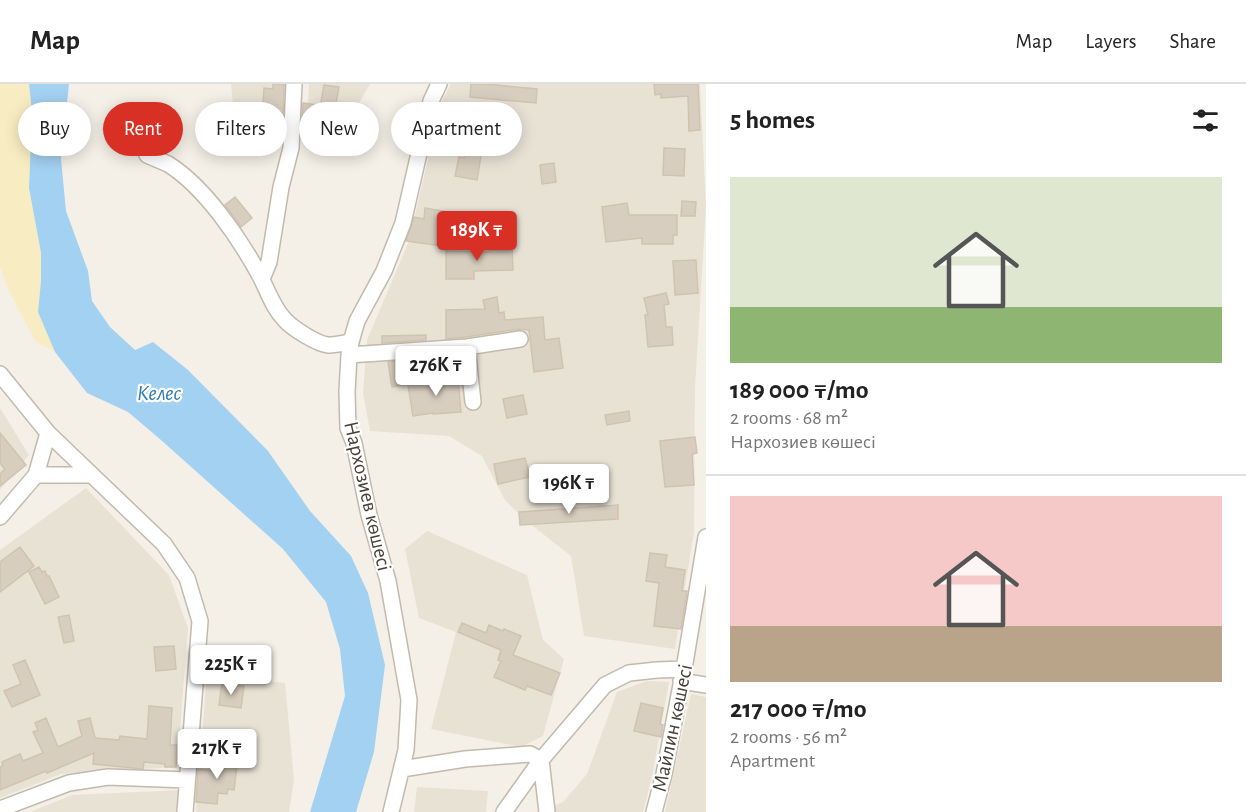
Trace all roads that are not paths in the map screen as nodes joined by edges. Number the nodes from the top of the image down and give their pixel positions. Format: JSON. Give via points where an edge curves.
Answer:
{"nodes":[{"id":1,"x":294,"y":84,"type":"edge"},
{"id":2,"x":439,"y":84,"type":"edge"},
{"id":3,"x":149,"y":156,"type":"edge"},
{"id":4,"x":262,"y":279,"type":"junction"},
{"id":5,"x":520,"y":339,"type":"dead end"},
{"id":6,"x":467,"y":347,"type":"junction"},
{"id":7,"x":350,"y":348,"type":"junction"},
{"id":8,"x":0,"y":374,"type":"edge"},
{"id":9,"x":473,"y":402,"type":"dead end"},
{"id":10,"x":48,"y":434,"type":"junction"},
{"id":11,"x":90,"y":474,"type":"junction"},
{"id":12,"x":36,"y":475,"type":"junction"},
{"id":13,"x":0,"y":517,"type":"edge"},
{"id":14,"x":706,"y":537,"type":"edge"},
{"id":15,"x":683,"y":675,"type":"junction"},
{"id":16,"x":706,"y":686,"type":"edge"},
{"id":17,"x":542,"y":760,"type":"junction"},
{"id":18,"x":402,"y":769,"type":"junction"},
{"id":19,"x":187,"y":780,"type":"junction"},
{"id":20,"x":0,"y":809,"type":"edge"},
{"id":21,"x":185,"y":812,"type":"edge"},
{"id":22,"x":391,"y":812,"type":"edge"},
{"id":23,"x":504,"y":812,"type":"edge"},
{"id":24,"x":547,"y":812,"type":"edge"},
{"id":25,"x":654,"y":812,"type":"edge"}],
"edges":[{"from":1,"to":4,"type":"street","via":[[291,148],[269,262]]},
{"from":2,"to":7,"type":"street","name":"Нархозиев көшесі","via":[[431,101],[403,223],[384,271],[357,321]]},
{"from":3,"to":4,"type":"street","via":[[187,178],[210,202]]},
{"from":4,"to":7,"type":"street","via":[[284,320],[326,345]]},
{"from":5,"to":6,"type":"street"},
{"from":6,"to":7,"type":"street"},
{"from":6,"to":9,"type":"street"},
{"from":7,"to":18,"type":"street","name":"Нархозиев көшесі","via":[[348,428],[388,581],[409,700]]},
{"from":8,"to":10,"type":"street"},
{"from":10,"to":11,"type":"street"},
{"from":10,"to":12,"type":"street"},
{"from":11,"to":12,"type":"street"},
{"from":11,"to":19,"type":"street","via":[[164,544],[188,578],[200,621]]},
{"from":12,"to":13,"type":"street"},
{"from":14,"to":15,"type":"street","name":"Майлин көшесі"},
{"from":15,"to":16,"type":"street"},
{"from":15,"to":17,"type":"street","via":[[657,669],[629,673],[605,685]]},
{"from":15,"to":25,"type":"street","name":"Майлин көшесі"},
{"from":17,"to":18,"type":"street","via":[[530,754]]},
{"from":17,"to":23,"type":"street"},
{"from":17,"to":24,"type":"street"},
{"from":18,"to":22,"type":"street","name":"Нархозиев көшесі"},
{"from":19,"to":20,"type":"street","via":[[108,777],[69,783]]},
{"from":19,"to":21,"type":"street"}]}
